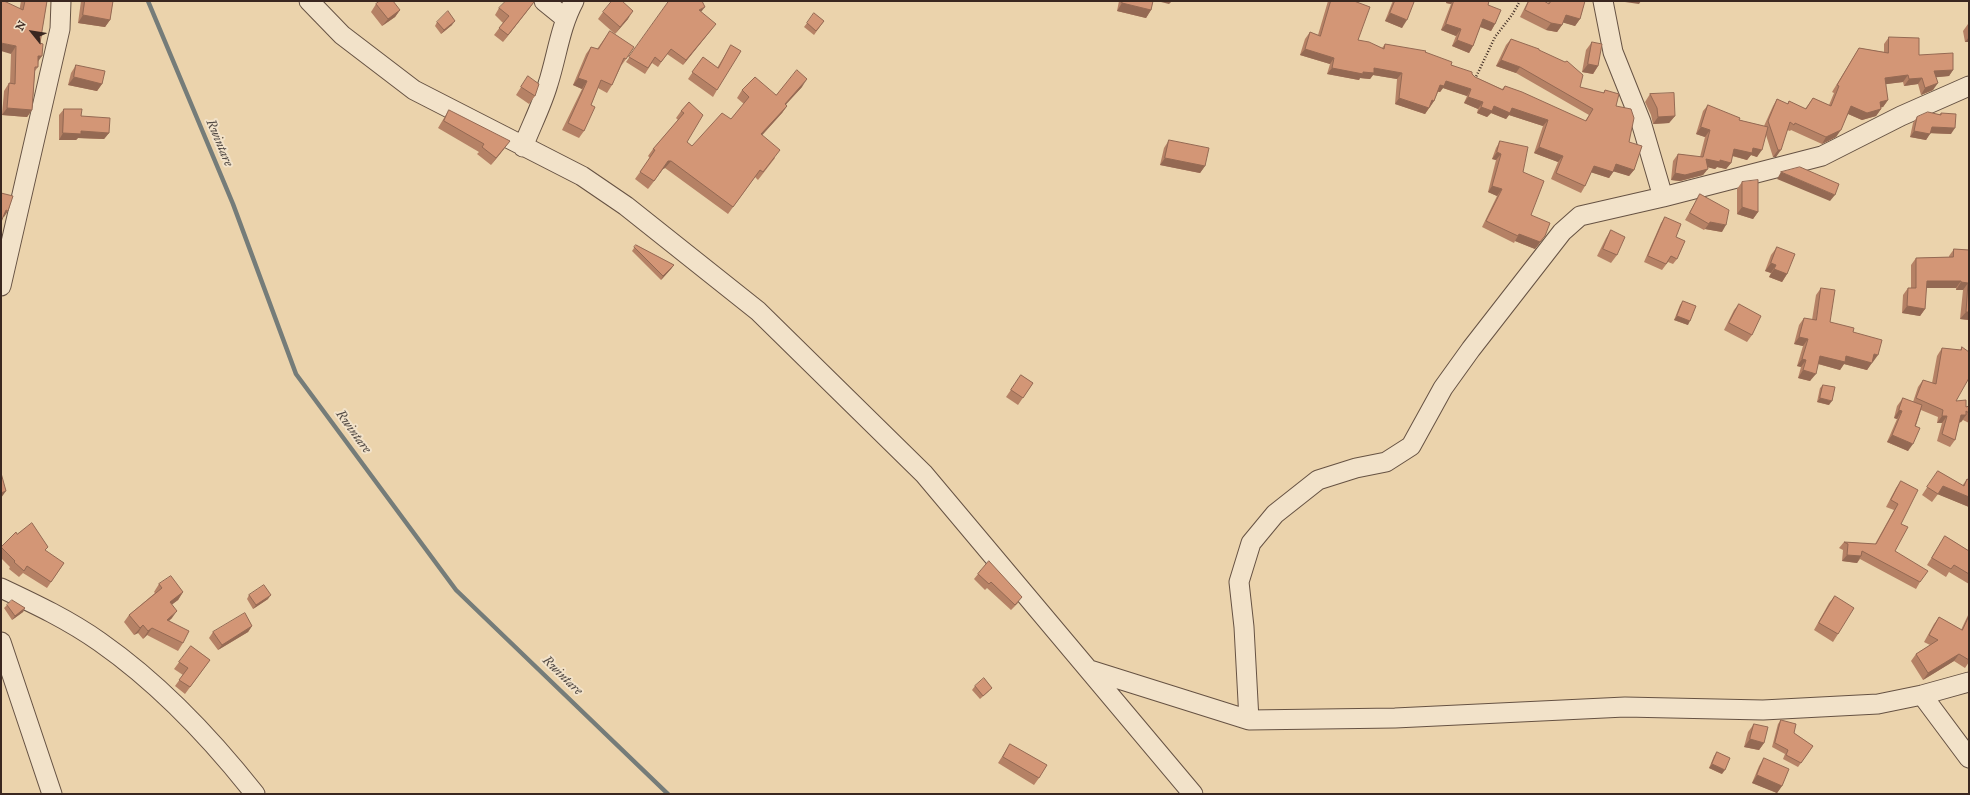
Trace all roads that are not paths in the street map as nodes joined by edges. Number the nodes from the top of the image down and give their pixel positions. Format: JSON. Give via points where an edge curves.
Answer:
{"nodes":[{"id":1,"x":61,"y":1,"type":"edge"},
{"id":2,"x":309,"y":1,"type":"edge"},
{"id":3,"x":544,"y":1,"type":"edge"},
{"id":4,"x":574,"y":1,"type":"edge"},
{"id":5,"x":1603,"y":1,"type":"edge"},
{"id":6,"x":565,"y":18,"type":"junction"},
{"id":7,"x":1969,"y":86,"type":"edge"},
{"id":8,"x":523,"y":147,"type":"junction"},
{"id":9,"x":1662,"y":197,"type":"junction"},
{"id":10,"x":1,"y":286,"type":"edge"},
{"id":11,"x":1,"y":588,"type":"edge"},
{"id":12,"x":1,"y":642,"type":"edge"},
{"id":13,"x":1090,"y":670,"type":"junction"},
{"id":14,"x":1969,"y":682,"type":"edge"},
{"id":15,"x":1922,"y":695,"type":"junction"},
{"id":16,"x":1249,"y":720,"type":"junction"},
{"id":17,"x":1969,"y":758,"type":"edge"},
{"id":18,"x":52,"y":794,"type":"edge"},
{"id":19,"x":255,"y":794,"type":"edge"},
{"id":20,"x":1193,"y":794,"type":"edge"}],
"edges":[{"from":1,"to":10,"type":"street","via":[[60,29]]},
{"from":2,"to":8,"type":"street","via":[[342,35],[414,90]]},
{"from":3,"to":6,"type":"street"},
{"from":4,"to":6,"type":"street"},
{"from":5,"to":9,"type":"street","via":[[1612,52],[1641,122]]},
{"from":6,"to":8,"type":"street","via":[[548,86]]},
{"from":7,"to":9,"type":"street","via":[[1822,156]]},
{"from":8,"to":13,"type":"street","via":[[582,176],[626,206],[758,311],[924,474]]},
{"from":9,"to":16,"type":"street","via":[[1580,216],[1562,232],[1471,349],[1443,388],[1410,446],[1386,462],[1318,480],[1275,514],[1251,543],[1239,582]]},
{"from":11,"to":19,"type":"street","via":[[36,604],[99,641],[141,674],[193,720],[230,760]]},
{"from":12,"to":18,"type":"street"},
{"from":13,"to":16,"type":"street"},
{"from":13,"to":20,"type":"street"},
{"from":14,"to":15,"type":"street"},
{"from":15,"to":16,"type":"street","via":[[1878,704],[1764,710],[1625,707],[1395,718]]},
{"from":15,"to":17,"type":"street"}]}
